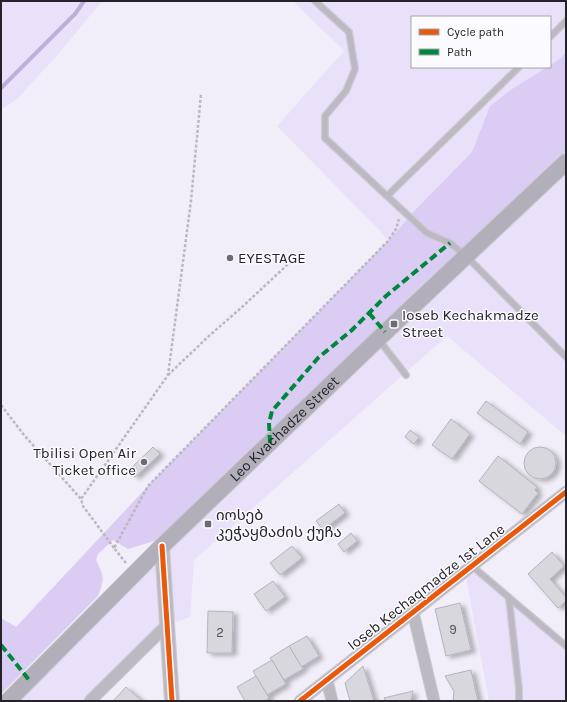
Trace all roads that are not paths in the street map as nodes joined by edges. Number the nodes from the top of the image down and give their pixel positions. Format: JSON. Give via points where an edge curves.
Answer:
{"nodes":[{"id":1,"x":316,"y":1,"type":"edge"},
{"id":2,"x":566,"y":21,"type":"edge"},
{"id":3,"x":551,"y":36,"type":"edge"},
{"id":4,"x":518,"y":68,"type":"edge"},
{"id":5,"x":566,"y":162,"type":"edge"},
{"id":6,"x":387,"y":196,"type":"junction"},
{"id":7,"x":466,"y":256,"type":"junction"},
{"id":8,"x":378,"y":339,"type":"junction"},
{"id":9,"x":566,"y":357,"type":"edge"},
{"id":10,"x":406,"y":375,"type":"dead end"},
{"id":11,"x":566,"y":492,"type":"edge"},
{"id":12,"x":162,"y":546,"type":"junction"},
{"id":13,"x":472,"y":566,"type":"junction"},
{"id":14,"x":509,"y":598,"type":"junction"},
{"id":15,"x":413,"y":612,"type":"junction"},
{"id":16,"x":167,"y":625,"type":"junction"},
{"id":17,"x":566,"y":646,"type":"edge"},
{"id":18,"x":327,"y":680,"type":"junction"},
{"id":19,"x":13,"y":700,"type":"edge"},
{"id":20,"x":90,"y":701,"type":"edge"},
{"id":21,"x":172,"y":701,"type":"edge"},
{"id":22,"x":300,"y":701,"type":"edge"},
{"id":23,"x":332,"y":701,"type":"edge"},
{"id":24,"x":434,"y":701,"type":"edge"},
{"id":25,"x":519,"y":701,"type":"edge"}],
"edges":[{"from":1,"to":6,"type":"lane","via":[[349,32],[355,70],[346,91],[325,116],[325,138]]},
{"from":2,"to":3,"type":"lane"},
{"from":4,"to":6,"type":"lane"},
{"from":5,"to":7,"type":"main road","name":"Leo Kvachadze Street"},
{"from":6,"to":7,"type":"lane","via":[[427,233],[450,243]]},
{"from":7,"to":8,"type":"main road","name":"Leo Kvachadze Street"},
{"from":7,"to":9,"type":"lane"},
{"from":8,"to":10,"type":"lane"},
{"from":8,"to":12,"type":"main road","name":"Leo Kvachadze Street"},
{"from":11,"to":13,"type":"street","name":"Ioseb Kechaqmadze 1st Lane"},
{"from":12,"to":16,"type":"street"},
{"from":12,"to":19,"type":"main road","name":"Leo Kvachadze Street"},
{"from":13,"to":14,"type":"lane"},
{"from":13,"to":15,"type":"street","name":"Ioseb Kechaqmadze 1st Lane"},
{"from":14,"to":17,"type":"lane"},
{"from":14,"to":25,"type":"lane"},
{"from":15,"to":18,"type":"street","name":"Ioseb Kechaqmadze 1st Lane"},
{"from":15,"to":24,"type":"street"},
{"from":16,"to":20,"type":"street"},
{"from":16,"to":21,"type":"street"},
{"from":18,"to":22,"type":"street","name":"Ioseb Kechaqmadze 1st Lane"},
{"from":18,"to":23,"type":"street"}]}
